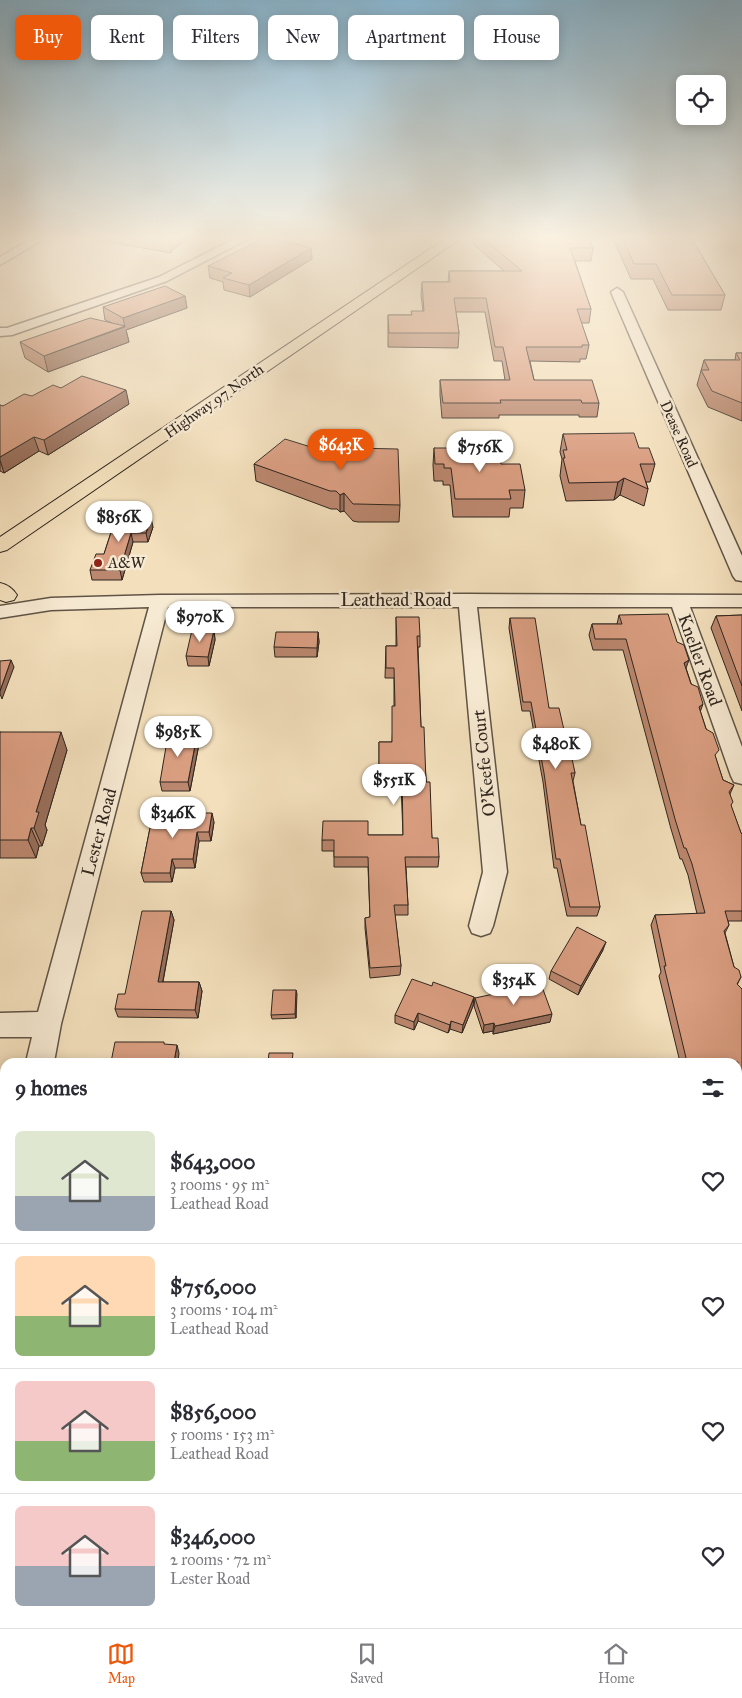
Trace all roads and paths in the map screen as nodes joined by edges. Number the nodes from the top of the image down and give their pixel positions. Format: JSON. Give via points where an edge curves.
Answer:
{"nodes":[{"id":1,"x":60,"y":315,"type":"edge"},
{"id":2,"x":319,"y":315,"type":"edge"},
{"id":3,"x":340,"y":315,"type":"edge"},
{"id":4,"x":627,"y":315,"type":"edge"},
{"id":5,"x":0,"y":332,"type":"edge"},
{"id":6,"x":58,"y":486,"type":"dead end"},
{"id":7,"x":24,"y":531,"type":"junction"},
{"id":8,"x":0,"y":546,"type":"edge"},
{"id":9,"x":0,"y":560,"type":"edge"},
{"id":10,"x":742,"y":576,"type":"edge"},
{"id":11,"x":2,"y":598,"type":"edge"},
{"id":12,"x":467,"y":600,"type":"junction"},
{"id":13,"x":160,"y":601,"type":"junction"},
{"id":14,"x":679,"y":601,"type":"junction"},
{"id":15,"x":742,"y":601,"type":"edge"},
{"id":16,"x":742,"y":776,"type":"edge"},
{"id":17,"x":481,"y":926,"type":"dead end"},
{"id":18,"x":0,"y":1024,"type":"edge"},
{"id":19,"x":48,"y":1024,"type":"junction"},
{"id":20,"x":41,"y":1058,"type":"edge"}],
"edges":[{"from":1,"to":5,"type":"street"},
{"from":2,"to":6,"type":"highway","name":"Highway 97 North"},
{"from":3,"to":7,"type":"highway","name":"Highway 97 North"},
{"from":4,"to":10,"type":"street","name":"Dease Road"},
{"from":7,"to":8,"type":"highway","name":"Highway 97 North"},
{"from":7,"to":9,"type":"highway"},
{"from":11,"to":13,"type":"street","name":"Leathead Road","via":[[51,604]]},
{"from":12,"to":13,"type":"street","name":"Leathead Road"},
{"from":12,"to":14,"type":"street","name":"Leathead Road"},
{"from":12,"to":17,"type":"street","name":"O'Keefe Court","via":[[496,872]]},
{"from":13,"to":19,"type":"street","name":"Lester Road"},
{"from":14,"to":15,"type":"street","name":"Leathead Road"},
{"from":14,"to":16,"type":"street","name":"Kneller Road"},
{"from":18,"to":19,"type":"street"},
{"from":19,"to":20,"type":"street","name":"Lester Road"}]}
